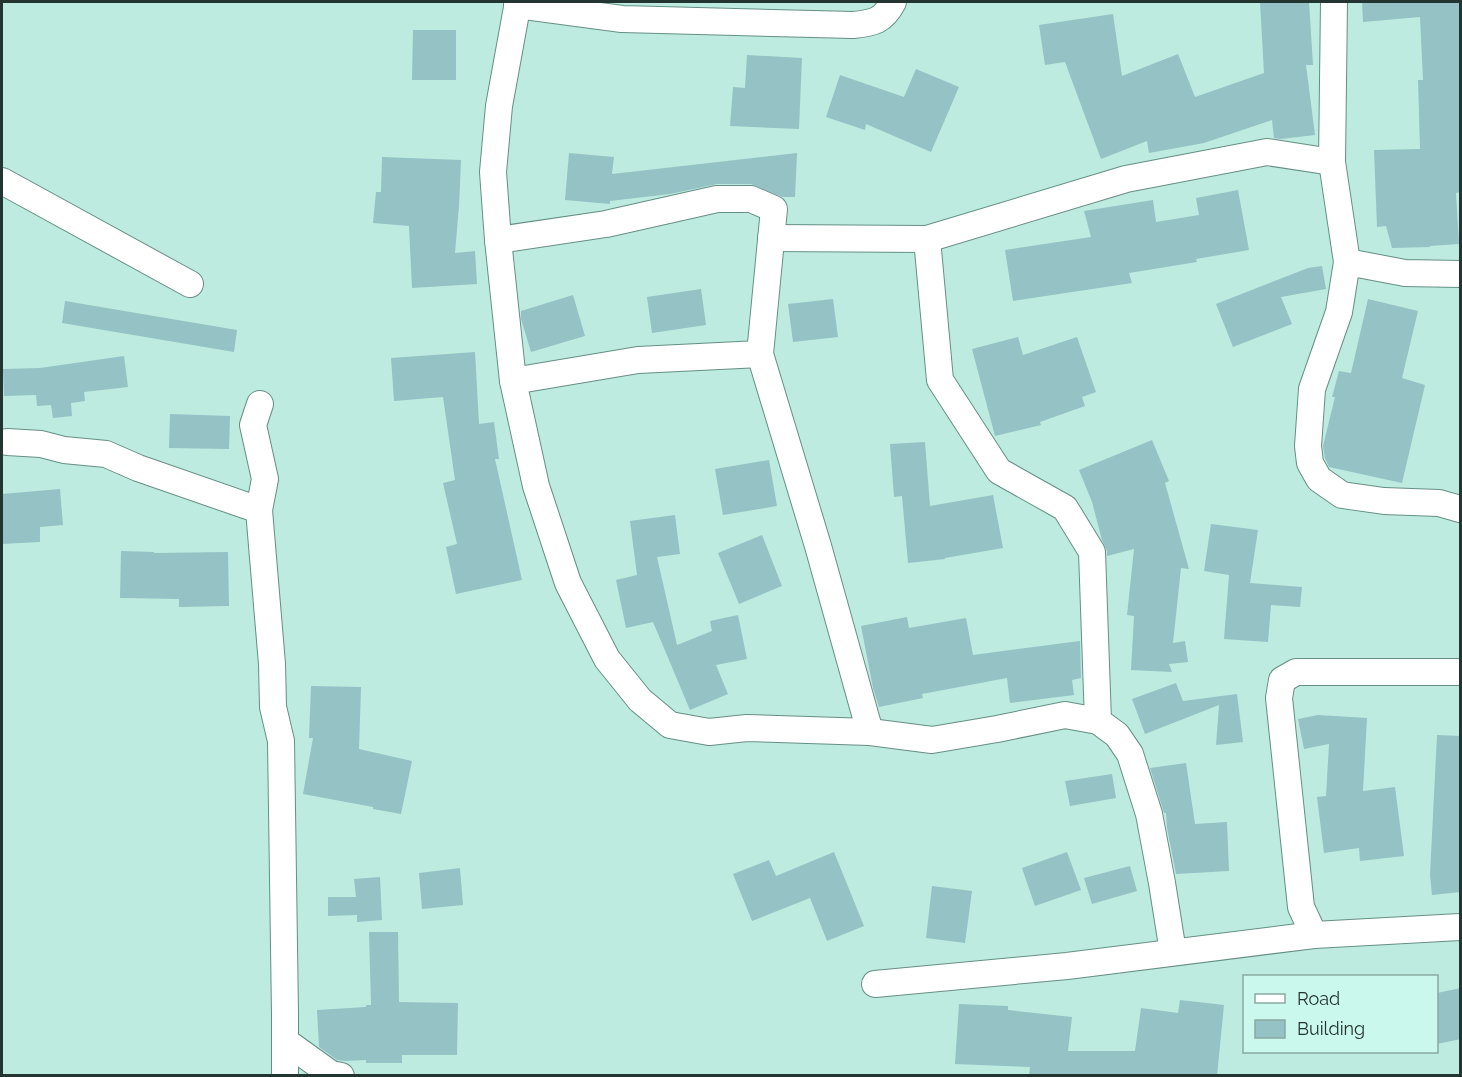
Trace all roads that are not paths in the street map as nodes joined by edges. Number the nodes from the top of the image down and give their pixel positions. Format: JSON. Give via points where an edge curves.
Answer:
{"nodes":[{"id":1,"x":894,"y":2,"type":"edge"},
{"id":2,"x":1334,"y":2,"type":"edge"},
{"id":3,"x":518,"y":3,"type":"edge"},
{"id":4,"x":1332,"y":162,"type":"junction"},
{"id":5,"x":2,"y":181,"type":"edge"},
{"id":6,"x":771,"y":238,"type":"junction"},
{"id":7,"x":927,"y":239,"type":"junction"},
{"id":8,"x":498,"y":240,"type":"junction"},
{"id":9,"x":1347,"y":262,"type":"junction"},
{"id":10,"x":1461,"y":274,"type":"edge"},
{"id":11,"x":190,"y":284,"type":"dead end"},
{"id":12,"x":760,"y":354,"type":"junction"},
{"id":13,"x":513,"y":381,"type":"junction"},
{"id":14,"x":260,"y":404,"type":"dead end"},
{"id":15,"x":7,"y":442,"type":"dead end"},
{"id":16,"x":1461,"y":509,"type":"edge"},
{"id":17,"x":259,"y":510,"type":"junction"},
{"id":18,"x":1461,"y":672,"type":"edge"},
{"id":19,"x":1098,"y":721,"type":"junction"},
{"id":20,"x":870,"y":732,"type":"junction"},
{"id":21,"x":1461,"y":927,"type":"edge"},
{"id":22,"x":1314,"y":935,"type":"junction"},
{"id":23,"x":1173,"y":952,"type":"junction"},
{"id":24,"x":875,"y":984,"type":"dead end"},
{"id":25,"x":285,"y":1041,"type":"junction"},
{"id":26,"x":285,"y":1076,"type":"edge"},
{"id":27,"x":341,"y":1076,"type":"edge"}],
"edges":[{"from":1,"to":3,"type":"street","via":[[887,14],[869,23],[853,25],[622,19]]},
{"from":2,"to":4,"type":"street"},
{"from":3,"to":8,"type":"street","via":[[498,106],[494,172]]},
{"from":4,"to":7,"type":"street","via":[[1267,152],[1126,179]]},
{"from":4,"to":9,"type":"street"},
{"from":5,"to":11,"type":"street"},
{"from":6,"to":7,"type":"street"},
{"from":6,"to":8,"type":"street","via":[[774,209],[751,199],[717,199],[606,224]]},
{"from":6,"to":12,"type":"street"},
{"from":7,"to":19,"type":"street","via":[[940,380],[999,471],[1065,508],[1092,552]]},
{"from":8,"to":13,"type":"street"},
{"from":9,"to":10,"type":"street","via":[[1405,273]]},
{"from":9,"to":16,"type":"street","via":[[1339,312],[1312,389],[1310,463],[1319,479],[1342,495],[1440,503]]},
{"from":12,"to":13,"type":"street","via":[[638,360]]},
{"from":12,"to":20,"type":"street"},
{"from":13,"to":20,"type":"street","via":[[536,486],[568,583],[607,659],[640,700],[670,725],[709,732],[747,728]]},
{"from":14,"to":17,"type":"street","via":[[253,425],[265,479]]},
{"from":15,"to":17,"type":"street","via":[[106,454]]},
{"from":17,"to":25,"type":"street","via":[[273,707],[281,741]]},
{"from":18,"to":22,"type":"street","via":[[1296,672],[1282,680],[1279,698],[1301,907]]},
{"from":19,"to":20,"type":"street","via":[[1065,714],[932,740]]},
{"from":19,"to":23,"type":"street","via":[[1117,735],[1130,753],[1149,814]]},
{"from":21,"to":22,"type":"street"},
{"from":22,"to":23,"type":"street"},
{"from":23,"to":24,"type":"street"},
{"from":25,"to":26,"type":"street"},
{"from":25,"to":27,"type":"street","via":[[331,1074]]}]}
